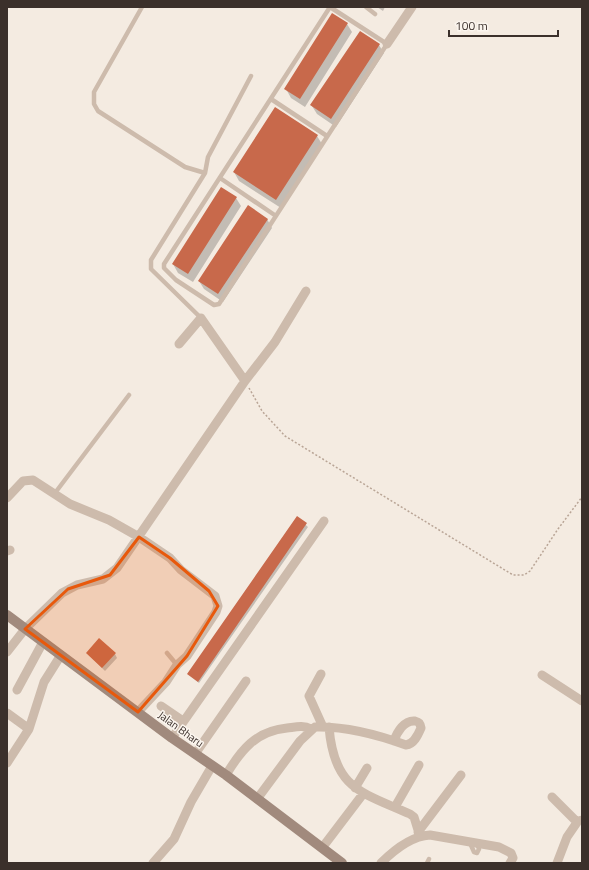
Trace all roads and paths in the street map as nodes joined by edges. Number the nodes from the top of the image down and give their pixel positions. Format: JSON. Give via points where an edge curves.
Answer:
{"nodes":[{"id":1,"x":142,"y":7,"type":"edge"},
{"id":2,"x":366,"y":7,"type":"edge"},
{"id":3,"x":412,"y":7,"type":"edge"},
{"id":4,"x":376,"y":14,"type":"dead end"},
{"id":5,"x":387,"y":44,"type":"junction"},
{"id":6,"x":251,"y":76,"type":"dead end"},
{"id":7,"x":271,"y":99,"type":"junction"},
{"id":8,"x":327,"y":136,"type":"junction"},
{"id":9,"x":205,"y":173,"type":"junction"},
{"id":10,"x":220,"y":178,"type":"junction"},
{"id":11,"x":276,"y":216,"type":"junction"},
{"id":12,"x":306,"y":291,"type":"dead end"},
{"id":13,"x":201,"y":318,"type":"junction"},
{"id":14,"x":179,"y":344,"type":"dead end"},
{"id":15,"x":245,"y":381,"type":"junction"},
{"id":16,"x":129,"y":395,"type":"dead end"},
{"id":17,"x":55,"y":493,"type":"junction"},
{"id":18,"x":582,"y":497,"type":"edge"},
{"id":19,"x":7,"y":498,"type":"edge"},
{"id":20,"x":324,"y":521,"type":"dead end"},
{"id":21,"x":139,"y":537,"type":"junction"},
{"id":22,"x":7,"y":615,"type":"edge"},
{"id":23,"x":25,"y":628,"type":"junction"},
{"id":24,"x":43,"y":642,"type":"junction"},
{"id":25,"x":7,"y":652,"type":"edge"},
{"id":26,"x":167,"y":653,"type":"dead end"},
{"id":27,"x":61,"y":655,"type":"junction"},
{"id":28,"x":177,"y":665,"type":"junction"},
{"id":29,"x":321,"y":674,"type":"dead end"},
{"id":30,"x":542,"y":675,"type":"dead end"},
{"id":31,"x":246,"y":681,"type":"dead end"},
{"id":32,"x":17,"y":690,"type":"dead end"},
{"id":33,"x":582,"y":701,"type":"edge"},
{"id":34,"x":161,"y":706,"type":"dead end"},
{"id":35,"x":138,"y":712,"type":"junction"},
{"id":36,"x":7,"y":713,"type":"edge"},
{"id":37,"x":184,"y":721,"type":"junction"},
{"id":38,"x":326,"y":727,"type":"junction"},
{"id":39,"x":29,"y":729,"type":"junction"},
{"id":40,"x":312,"y":729,"type":"junction"},
{"id":41,"x":172,"y":738,"type":"junction"},
{"id":42,"x":394,"y":740,"type":"dead end"},
{"id":43,"x":195,"y":754,"type":"junction"},
{"id":44,"x":7,"y":763,"type":"edge"},
{"id":45,"x":419,"y":765,"type":"dead end"},
{"id":46,"x":212,"y":766,"type":"junction"},
{"id":47,"x":366,"y":768,"type":"dead end"},
{"id":48,"x":226,"y":775,"type":"junction"},
{"id":49,"x":461,"y":775,"type":"dead end"},
{"id":50,"x":355,"y":788,"type":"junction"},
{"id":51,"x":364,"y":794,"type":"junction"},
{"id":52,"x":552,"y":797,"type":"dead end"},
{"id":53,"x":257,"y":799,"type":"junction"},
{"id":54,"x":395,"y":807,"type":"junction"},
{"id":55,"x":579,"y":821,"type":"edge"},
{"id":56,"x":418,"y":830,"type":"junction"},
{"id":57,"x":415,"y":839,"type":"junction"},
{"id":58,"x":322,"y":848,"type":"junction"},
{"id":59,"x":154,"y":863,"type":"edge"},
{"id":60,"x":342,"y":863,"type":"edge"},
{"id":61,"x":381,"y":863,"type":"edge"},
{"id":62,"x":510,"y":863,"type":"edge"},
{"id":63,"x":557,"y":863,"type":"edge"}],
"edges":[{"from":1,"to":9,"type":"lane","via":[[94,92],[94,104],[98,111],[185,167]]},
{"from":2,"to":4,"type":"lane"},
{"from":3,"to":5,"type":"street"},
{"from":5,"to":7,"type":"lane","via":[[330,7]]},
{"from":5,"to":8,"type":"lane"},
{"from":6,"to":9,"type":"lane","via":[[208,157]]},
{"from":7,"to":8,"type":"lane"},
{"from":7,"to":10,"type":"lane"},
{"from":8,"to":11,"type":"lane"},
{"from":9,"to":13,"type":"lane","via":[[152,256],[150,265],[151,269]]},
{"from":10,"to":11,"type":"lane"},
{"from":10,"to":11,"type":"lane","via":[[164,264],[164,268],[176,280],[214,305],[219,304]]},
{"from":12,"to":15,"type":"street","via":[[274,342]]},
{"from":13,"to":14,"type":"street"},
{"from":13,"to":15,"type":"street"},
{"from":15,"to":18,"type":"path","via":[[262,411],[285,436],[513,575],[524,575],[530,571]]},
{"from":15,"to":21,"type":"street"},
{"from":16,"to":17,"type":"lane"},
{"from":17,"to":19,"type":"street","via":[[33,480],[27,480]]},
{"from":17,"to":21,"type":"street","via":[[70,504]]},
{"from":20,"to":37,"type":"street"},
{"from":21,"to":23,"type":"street","via":[[110,575],[68,589]]},
{"from":21,"to":28,"type":"street","via":[[170,558],[180,570],[215,596],[218,606],[188,656]]},
{"from":22,"to":23,"type":"main road","name":"Jalan Bharu"},
{"from":23,"to":24,"type":"main road","name":"Jalan Bharu"},
{"from":23,"to":25,"type":"street"},
{"from":24,"to":27,"type":"main road","name":"Jalan Bharu"},
{"from":24,"to":32,"type":"street"},
{"from":26,"to":28,"type":"lane"},
{"from":27,"to":35,"type":"main road","name":"Jalan Bharu"},
{"from":27,"to":39,"type":"street","via":[[44,682]]},
{"from":28,"to":35,"type":"street","via":[[166,682]]},
{"from":29,"to":38,"type":"street","via":[[309,696]]},
{"from":30,"to":33,"type":"street"},
{"from":31,"to":43,"type":"street"},
{"from":34,"to":37,"type":"street"},
{"from":35,"to":41,"type":"main road","name":"Jalan Bharu"},
{"from":36,"to":39,"type":"street"},
{"from":37,"to":41,"type":"street"},
{"from":38,"to":40,"type":"street"},
{"from":38,"to":42,"type":"street","via":[[364,732]]},
{"from":38,"to":50,"type":"street","via":[[333,758]]},
{"from":39,"to":44,"type":"street"},
{"from":40,"to":48,"type":"street","via":[[303,726],[278,729],[257,738],[240,753]]},
{"from":40,"to":53,"type":"street","via":[[300,741]]},
{"from":41,"to":43,"type":"main road","name":"Jalan Bharu"},
{"from":43,"to":46,"type":"main road","name":"Jalan Bharu"},
{"from":45,"to":54,"type":"street"},
{"from":46,"to":48,"type":"main road","name":"Jalan Bharu"},
{"from":46,"to":59,"type":"street","via":[[191,802],[174,839]]},
{"from":47,"to":50,"type":"street"},
{"from":48,"to":53,"type":"main road","name":"Jalan Bharu"},
{"from":49,"to":56,"type":"street"},
{"from":50,"to":51,"type":"street"},
{"from":51,"to":54,"type":"street"},
{"from":51,"to":58,"type":"street"},
{"from":52,"to":55,"type":"street"},
{"from":53,"to":58,"type":"main road","name":"Jalan Bharu"},
{"from":54,"to":56,"type":"street","via":[[414,817]]},
{"from":55,"to":63,"type":"street","via":[[567,838]]},
{"from":56,"to":57,"type":"street"},
{"from":57,"to":61,"type":"street","via":[[394,851]]},
{"from":57,"to":62,"type":"street","via":[[430,835],[499,847],[512,856]]},
{"from":58,"to":60,"type":"main road","name":"Jalan Bharu"}]}
